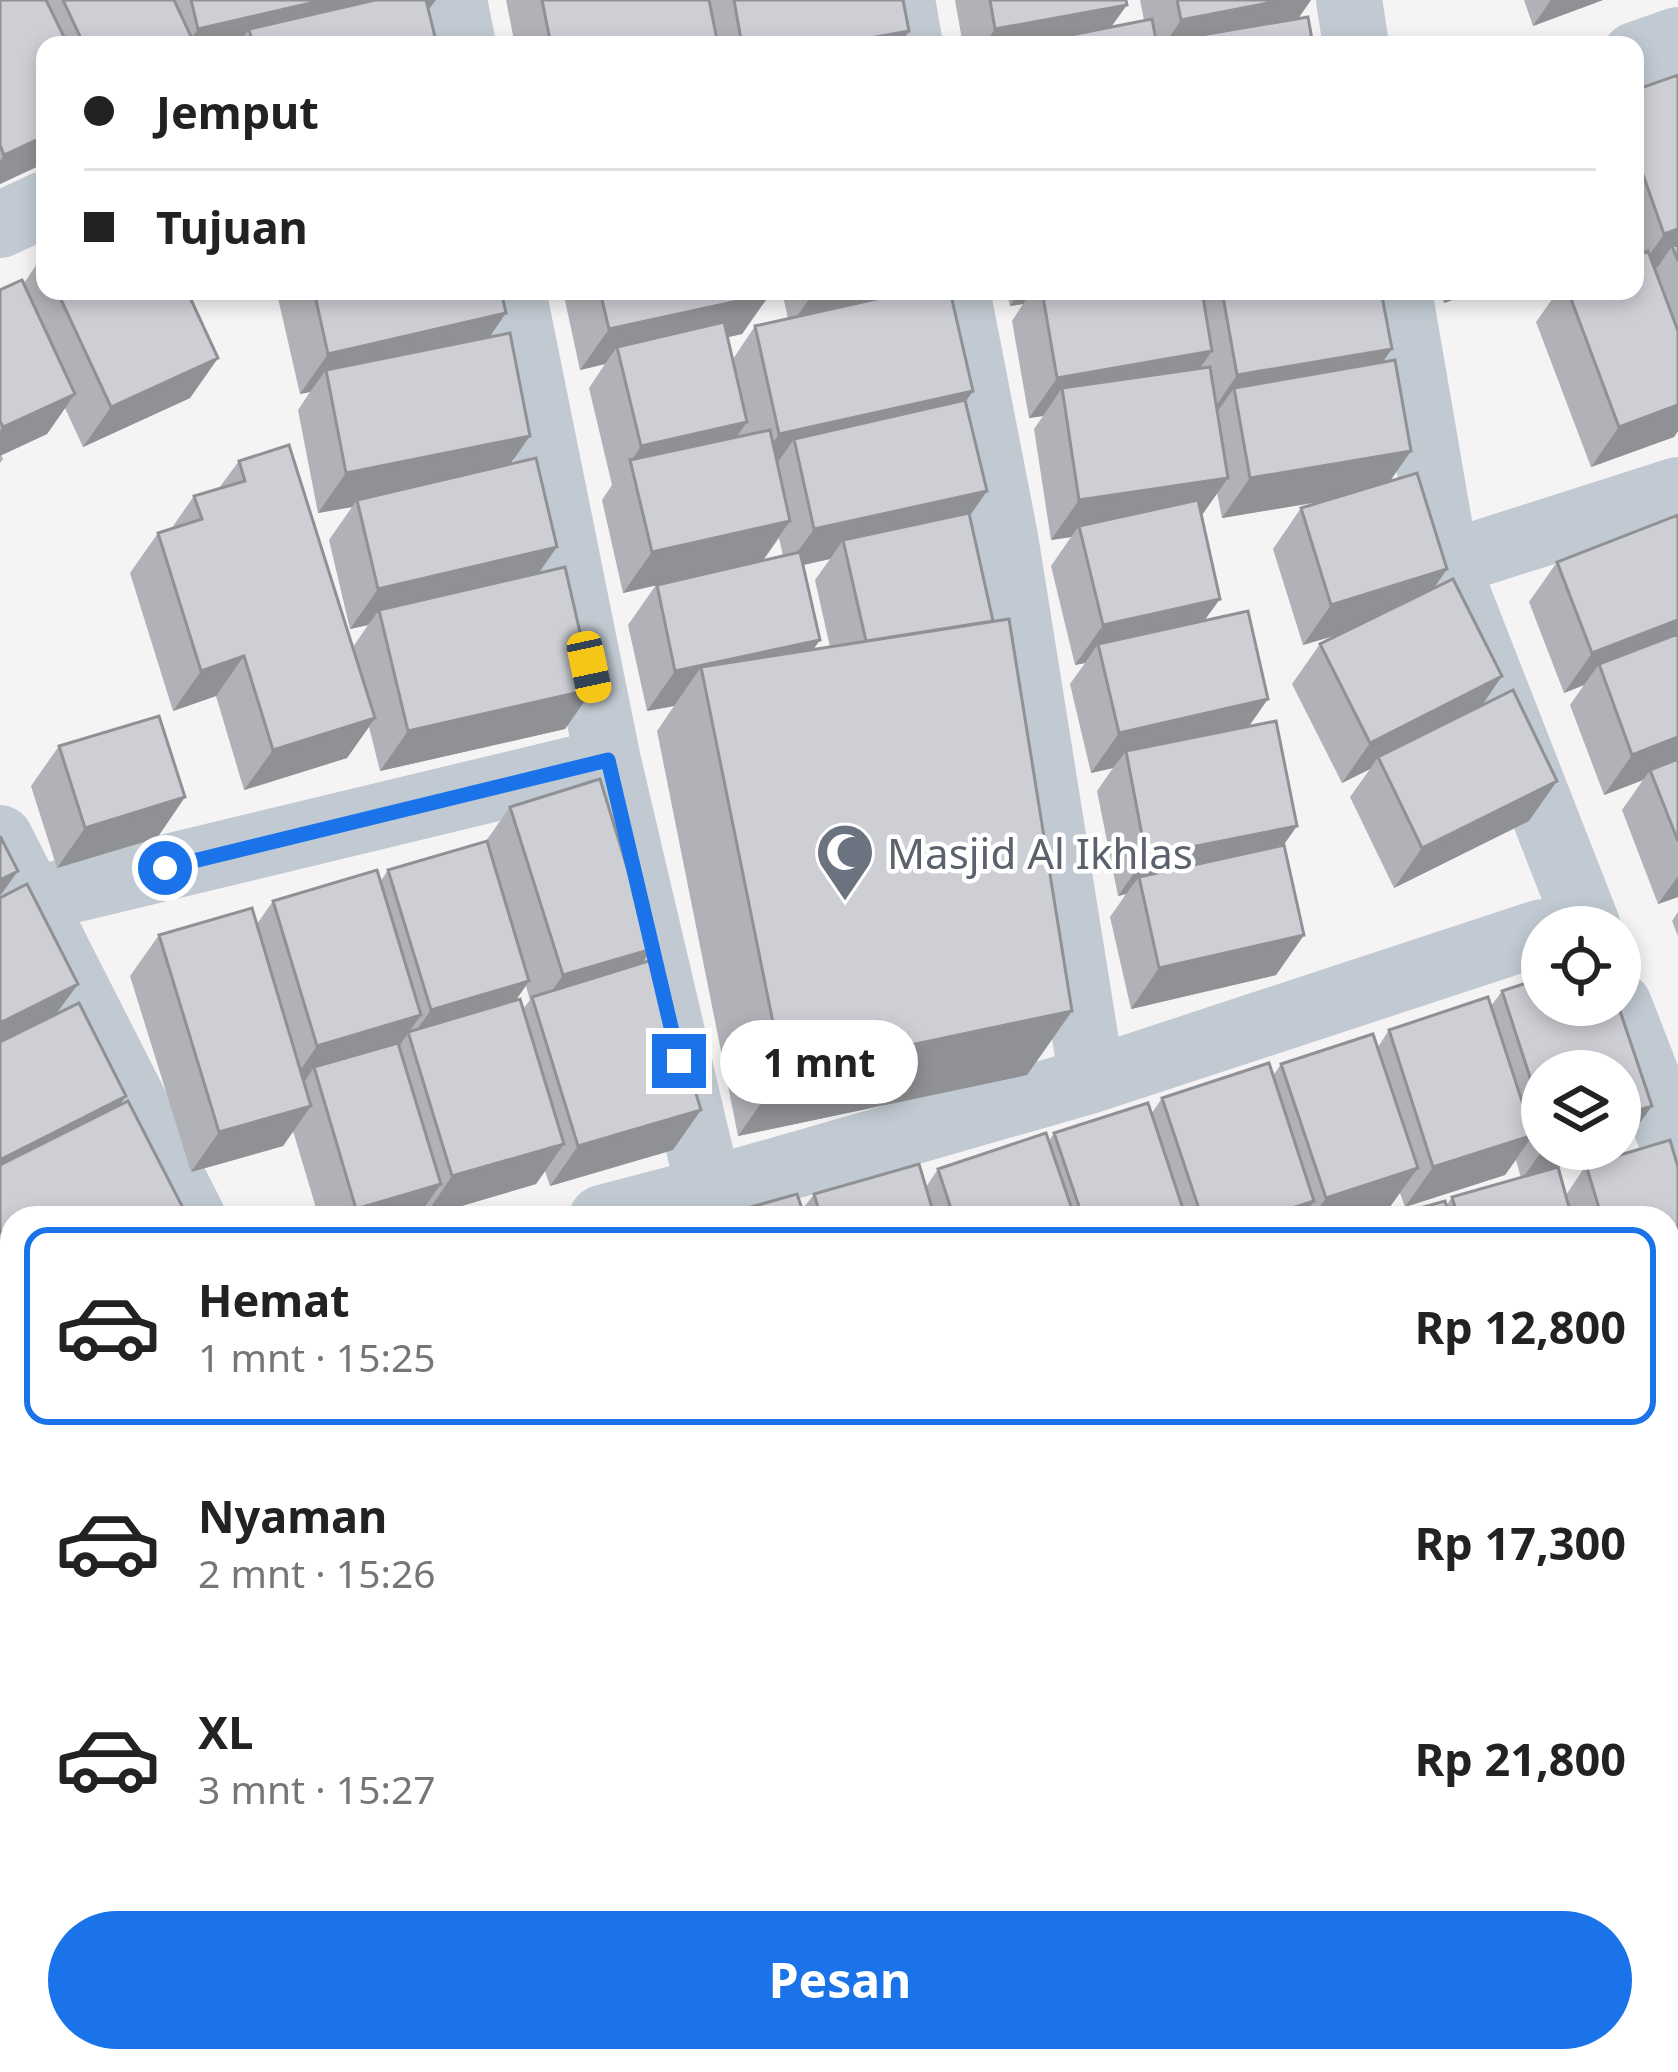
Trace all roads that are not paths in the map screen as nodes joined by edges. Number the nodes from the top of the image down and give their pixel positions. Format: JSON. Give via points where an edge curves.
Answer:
{"nodes":[{"id":1,"x":454,"y":0,"type":"edge"},
{"id":2,"x":902,"y":0,"type":"edge"},
{"id":3,"x":1348,"y":0,"type":"edge"},
{"id":4,"x":461,"y":36,"type":"edge"},
{"id":5,"x":908,"y":36,"type":"edge"},
{"id":6,"x":1354,"y":36,"type":"edge"},
{"id":7,"x":1678,"y":40,"type":"edge"},
{"id":8,"x":1644,"y":52,"type":"edge"},
{"id":9,"x":36,"y":208,"type":"edge"},
{"id":10,"x":0,"y":225,"type":"edge"},
{"id":11,"x":515,"y":300,"type":"edge"},
{"id":12,"x":960,"y":300,"type":"edge"},
{"id":13,"x":1401,"y":300,"type":"edge"},
{"id":14,"x":1678,"y":490,"type":"edge"},
{"id":15,"x":1446,"y":564,"type":"junction"},
{"id":16,"x":608,"y":760,"type":"junction"},
{"id":17,"x":0,"y":838,"type":"edge"},
{"id":18,"x":32,"y":899,"type":"junction"},
{"id":19,"x":1561,"y":906,"type":"edge"},
{"id":20,"x":1521,"y":941,"type":"edge"},
{"id":21,"x":1627,"y":1026,"type":"edge"},
{"id":22,"x":1091,"y":1080,"type":"junction"},
{"id":23,"x":1678,"y":1156,"type":"edge"},
{"id":24,"x":709,"y":1190,"type":"junction"},
{"id":25,"x":187,"y":1206,"type":"edge"},
{"id":26,"x":648,"y":1206,"type":"edge"}],
"edges":[{"from":1,"to":4,"type":"street"},
{"from":2,"to":5,"type":"street"},
{"from":3,"to":6,"type":"street"},
{"from":7,"to":8,"type":"street"},
{"from":9,"to":10,"type":"street"},
{"from":11,"to":16,"type":"street"},
{"from":12,"to":22,"type":"street"},
{"from":13,"to":15,"type":"street"},
{"from":14,"to":15,"type":"street"},
{"from":15,"to":19,"type":"street"},
{"from":16,"to":18,"type":"street"},
{"from":16,"to":24,"type":"street"},
{"from":17,"to":18,"type":"street"},
{"from":18,"to":25,"type":"street"},
{"from":20,"to":22,"type":"street"},
{"from":21,"to":23,"type":"street"},
{"from":22,"to":24,"type":"street"},
{"from":24,"to":26,"type":"street"}]}
